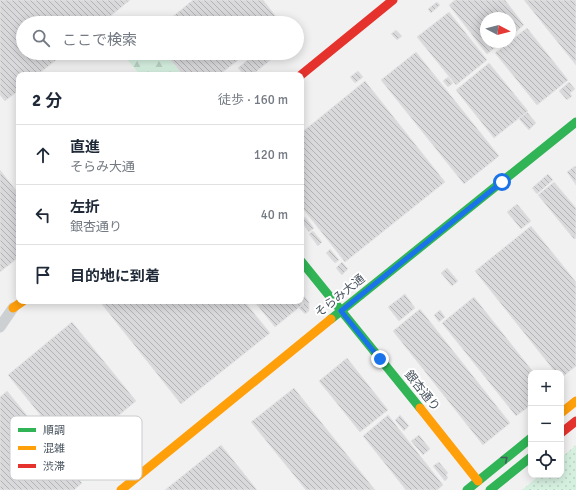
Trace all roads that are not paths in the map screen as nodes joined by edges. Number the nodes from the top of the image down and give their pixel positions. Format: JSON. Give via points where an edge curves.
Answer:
{"nodes":[{"id":1,"x":393,"y":0,"type":"edge"},
{"id":2,"x":304,"y":73,"type":"edge"},
{"id":3,"x":576,"y":122,"type":"edge"},
{"id":4,"x":304,"y":265,"type":"edge"},
{"id":5,"x":19,"y":304,"type":"edge"},
{"id":6,"x":13,"y":308,"type":"junction"},
{"id":7,"x":341,"y":311,"type":"junction"},
{"id":8,"x":0,"y":316,"type":"edge"},
{"id":9,"x":0,"y":327,"type":"edge"},
{"id":10,"x":576,"y":401,"type":"edge"},
{"id":11,"x":564,"y":411,"type":"edge"},
{"id":12,"x":576,"y":421,"type":"edge"},
{"id":13,"x":564,"y":431,"type":"edge"},
{"id":14,"x":528,"y":440,"type":"edge"},
{"id":15,"x":528,"y":459,"type":"edge"},
{"id":16,"x":142,"y":473,"type":"edge"},
{"id":17,"x":133,"y":480,"type":"edge"},
{"id":18,"x":478,"y":481,"type":"junction"},
{"id":19,"x":121,"y":490,"type":"edge"},
{"id":20,"x":467,"y":490,"type":"edge"},
{"id":21,"x":490,"y":490,"type":"edge"}],
"edges":[{"from":1,"to":2,"type":"street"},
{"from":3,"to":7,"type":"street","name":"そらみ大通"},
{"from":4,"to":7,"type":"street","name":"銀杏通り"},
{"from":5,"to":6,"type":"street"},
{"from":6,"to":8,"type":"street"},
{"from":6,"to":9,"type":"street"},
{"from":7,"to":16,"type":"street","name":"そらみ大通"},
{"from":7,"to":18,"type":"street","name":"銀杏通り"},
{"from":10,"to":11,"type":"street"},
{"from":12,"to":13,"type":"street"},
{"from":18,"to":14,"type":"street","one_way":true},
{"from":15,"to":21,"type":"street"},
{"from":17,"to":19,"type":"street","name":"そらみ大通"},
{"from":18,"to":20,"type":"street"}]}
